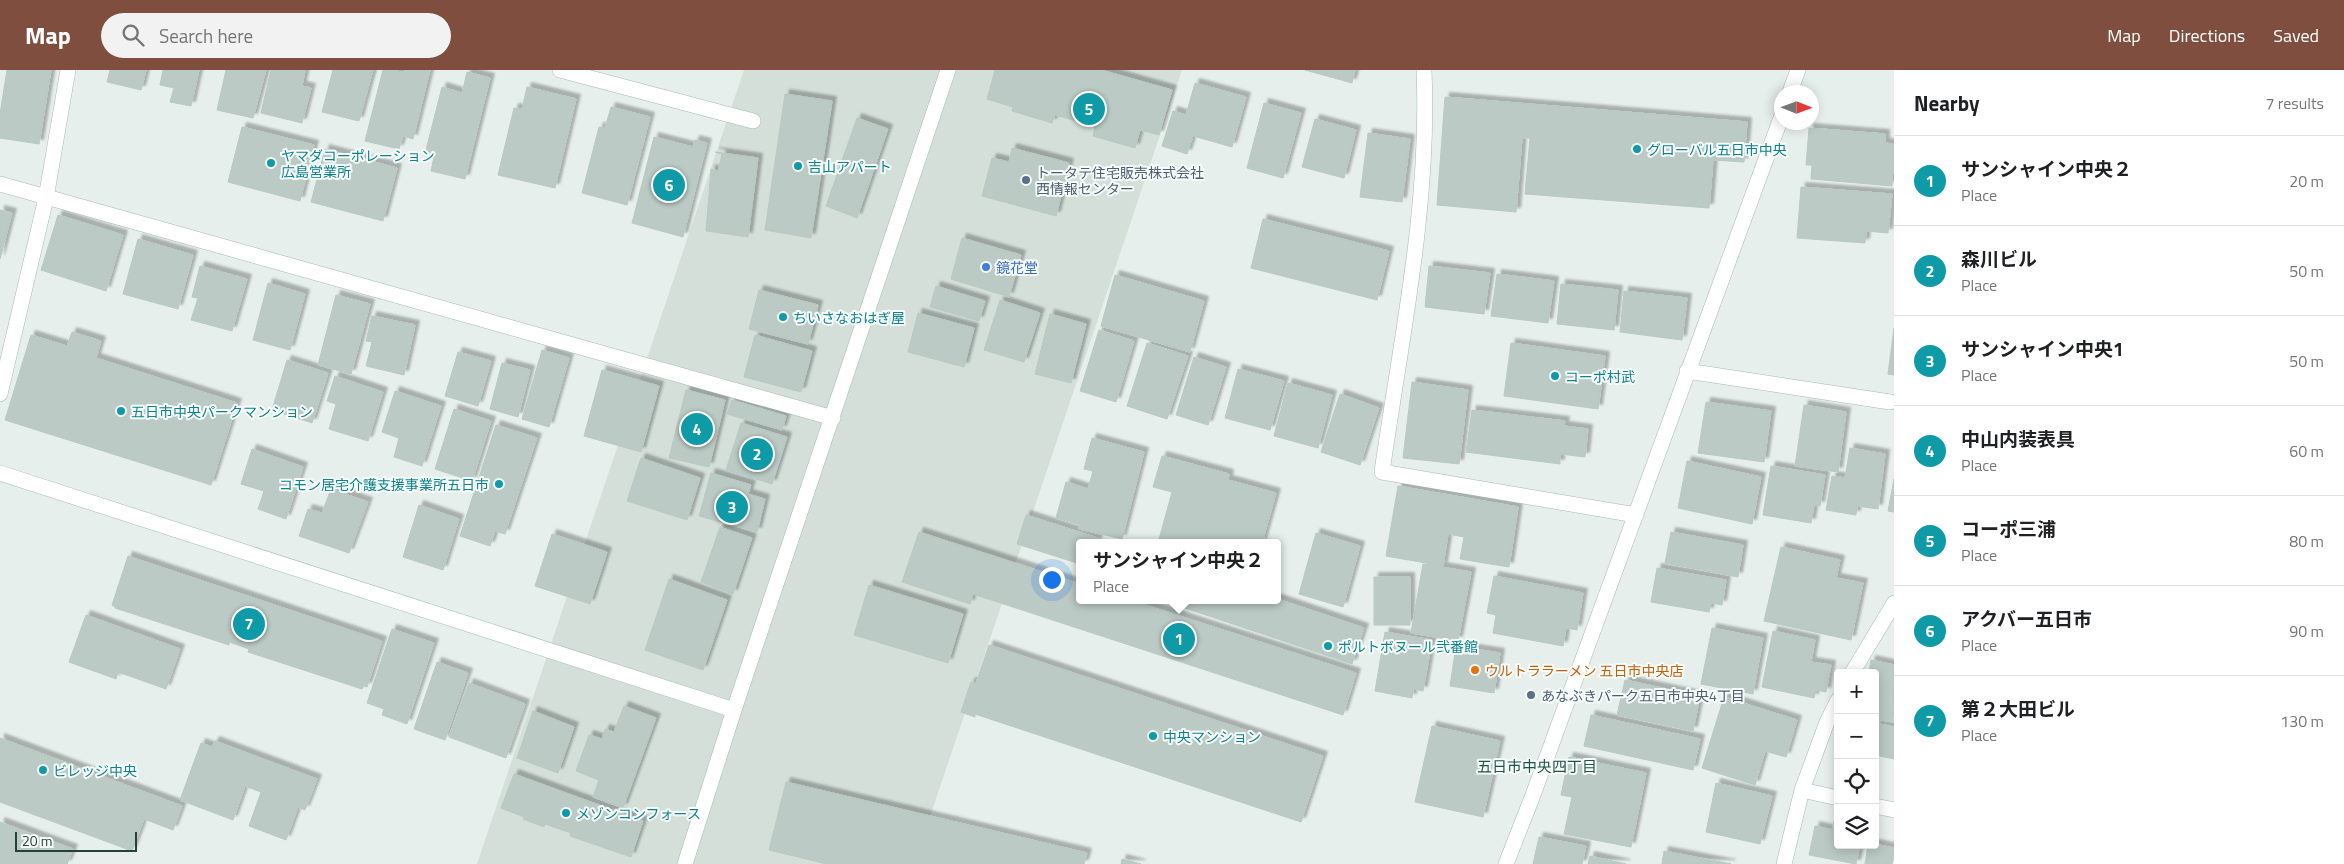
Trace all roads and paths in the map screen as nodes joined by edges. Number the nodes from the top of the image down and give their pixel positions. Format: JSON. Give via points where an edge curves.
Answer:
{"nodes":[{"id":1,"x":68,"y":70,"type":"edge"},
{"id":2,"x":560,"y":70,"type":"edge"},
{"id":3,"x":948,"y":70,"type":"edge"},
{"id":4,"x":1424,"y":70,"type":"edge"},
{"id":5,"x":1798,"y":70,"type":"edge"},
{"id":6,"x":1793,"y":85,"type":"edge"},
{"id":7,"x":753,"y":121,"type":"dead end"},
{"id":8,"x":1776,"y":130,"type":"edge"},
{"id":9,"x":0,"y":184,"type":"edge"},
{"id":10,"x":46,"y":198,"type":"junction"},
{"id":11,"x":1688,"y":371,"type":"junction"},
{"id":12,"x":0,"y":394,"type":"edge"},
{"id":13,"x":1890,"y":402,"type":"dead end"},
{"id":14,"x":833,"y":418,"type":"junction"},
{"id":15,"x":0,"y":472,"type":"edge"},
{"id":16,"x":1636,"y":515,"type":"junction"},
{"id":17,"x":1894,"y":604,"type":"edge"},
{"id":18,"x":1854,"y":669,"type":"edge"},
{"id":19,"x":1834,"y":708,"type":"edge"},
{"id":20,"x":734,"y":710,"type":"junction"},
{"id":21,"x":1802,"y":790,"type":"junction"},
{"id":22,"x":1834,"y":797,"type":"edge"},
{"id":23,"x":1879,"y":807,"type":"edge"},
{"id":24,"x":1894,"y":810,"type":"edge"},
{"id":25,"x":685,"y":864,"type":"edge"},
{"id":26,"x":1506,"y":864,"type":"edge"},
{"id":27,"x":1784,"y":864,"type":"edge"}],
"edges":[{"from":1,"to":10,"type":"street"},
{"from":2,"to":7,"type":"street"},
{"from":3,"to":14,"type":"street"},
{"from":4,"to":16,"type":"street","via":[[1418,233],[1382,472]]},
{"from":5,"to":6,"type":"street"},
{"from":8,"to":11,"type":"street"},
{"from":9,"to":10,"type":"street"},
{"from":10,"to":12,"type":"street"},
{"from":10,"to":14,"type":"street"},
{"from":11,"to":13,"type":"street"},
{"from":11,"to":16,"type":"street"},
{"from":14,"to":20,"type":"street"},
{"from":15,"to":20,"type":"street"},
{"from":16,"to":26,"type":"street"},
{"from":17,"to":18,"type":"street"},
{"from":19,"to":21,"type":"street"},
{"from":20,"to":25,"type":"street"},
{"from":21,"to":22,"type":"street"},
{"from":21,"to":27,"type":"street"},
{"from":23,"to":24,"type":"street"}]}
